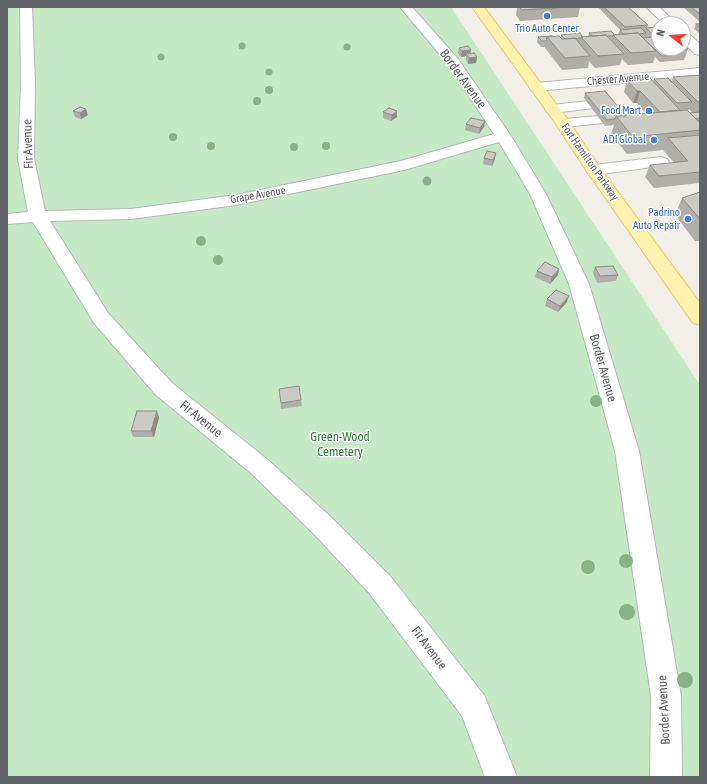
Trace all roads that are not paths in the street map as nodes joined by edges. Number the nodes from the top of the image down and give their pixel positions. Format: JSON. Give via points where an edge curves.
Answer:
{"nodes":[{"id":1,"x":26,"y":7,"type":"edge"},
{"id":2,"x":406,"y":7,"type":"edge"},
{"id":3,"x":478,"y":7,"type":"edge"},
{"id":4,"x":652,"y":7,"type":"edge"},
{"id":5,"x":662,"y":16,"type":"edge"},
{"id":6,"x":691,"y":43,"type":"edge"},
{"id":7,"x":700,"y":51,"type":"edge"},
{"id":8,"x":700,"y":72,"type":"edge"},
{"id":9,"x":597,"y":81,"type":"junction"},
{"id":10,"x":536,"y":87,"type":"junction"},
{"id":11,"x":608,"y":95,"type":"edge"},
{"id":12,"x":589,"y":105,"type":"edge"},
{"id":13,"x":552,"y":109,"type":"junction"},
{"id":14,"x":600,"y":120,"type":"edge"},
{"id":15,"x":563,"y":123,"type":"junction"},
{"id":16,"x":504,"y":136,"type":"junction"},
{"id":17,"x":661,"y":162,"type":"edge"},
{"id":18,"x":594,"y":170,"type":"junction"},
{"id":19,"x":38,"y":216,"type":"junction"},
{"id":20,"x":7,"y":219,"type":"edge"},
{"id":21,"x":700,"y":318,"type":"edge"},
{"id":22,"x":501,"y":777,"type":"edge"},
{"id":23,"x":666,"y":777,"type":"edge"}],
"edges":[{"from":1,"to":19,"type":"street","name":"Fir Avenue","via":[[26,159]]},
{"from":2,"to":16,"type":"street","name":"Border Avenue","via":[[453,62]]},
{"from":3,"to":10,"type":"main road","name":"Fort Hamilton Parkway"},
{"from":4,"to":5,"type":"street"},
{"from":6,"to":7,"type":"street"},
{"from":8,"to":9,"type":"street","name":"Chester Avenue"},
{"from":9,"to":10,"type":"street","name":"Chester Avenue"},
{"from":9,"to":11,"type":"street"},
{"from":10,"to":13,"type":"main road","name":"Fort Hamilton Parkway"},
{"from":12,"to":13,"type":"street"},
{"from":13,"to":15,"type":"main road","name":"Fort Hamilton Parkway"},
{"from":14,"to":15,"type":"street"},
{"from":15,"to":18,"type":"main road","name":"Fort Hamilton Parkway"},
{"from":16,"to":19,"type":"street","name":"Grape Avenue","via":[[404,165],[236,200],[131,214]]},
{"from":16,"to":23,"type":"street","name":"Border Avenue","via":[[538,194],[579,284],[627,451],[666,696]]},
{"from":17,"to":18,"type":"street"},
{"from":18,"to":21,"type":"main road","name":"Fort Hamilton Parkway"},
{"from":19,"to":20,"type":"street","name":"Grape Avenue"},
{"from":19,"to":22,"type":"street","name":"Fir Avenue","via":[[101,318],[164,389],[260,467],[324,527],[380,585],[473,706]]}]}
